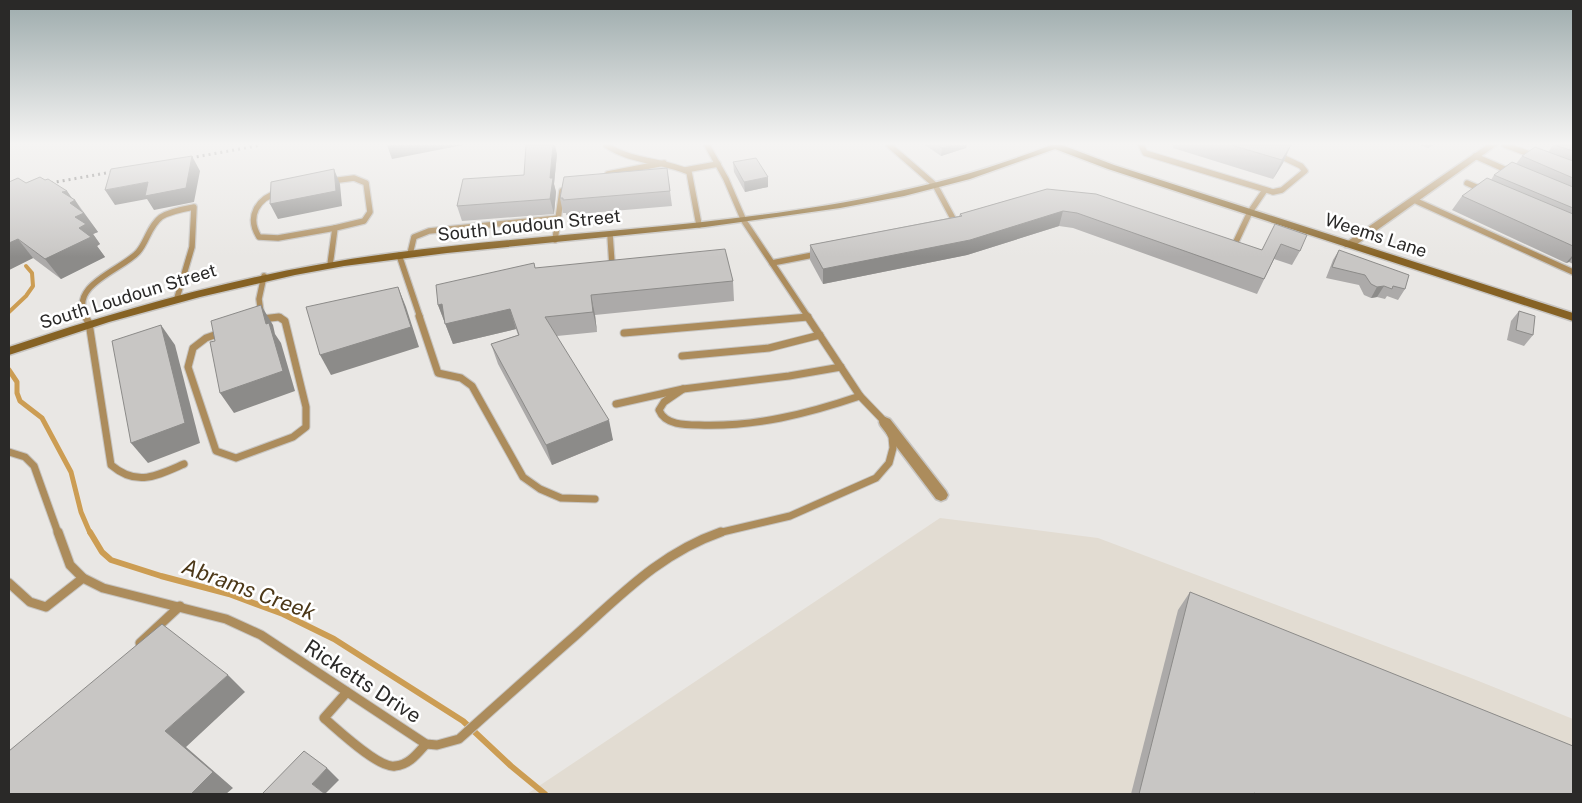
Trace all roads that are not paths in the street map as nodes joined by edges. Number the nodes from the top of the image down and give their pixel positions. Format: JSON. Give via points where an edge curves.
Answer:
{"nodes":[{"id":1,"x":324,"y":182,"type":"edge"},
{"id":2,"x":365,"y":182,"type":"edge"},
{"id":3,"x":692,"y":182,"type":"edge"},
{"id":4,"x":726,"y":182,"type":"edge"},
{"id":5,"x":932,"y":182,"type":"edge"},
{"id":6,"x":944,"y":182,"type":"edge"},
{"id":7,"x":1157,"y":182,"type":"edge"},
{"id":8,"x":1241,"y":182,"type":"edge"},
{"id":9,"x":1291,"y":182,"type":"edge"},
{"id":10,"x":1438,"y":182,"type":"edge"},
{"id":11,"x":321,"y":183,"type":"edge"},
{"id":12,"x":1467,"y":183,"type":"dead end"},
{"id":13,"x":935,"y":185,"type":"junction"},
{"id":14,"x":564,"y":186,"type":"edge"},
{"id":15,"x":1265,"y":190,"type":"junction"},
{"id":16,"x":285,"y":191,"type":"edge"},
{"id":17,"x":1494,"y":194,"type":"edge"},
{"id":18,"x":1414,"y":200,"type":"junction"},
{"id":19,"x":1250,"y":212,"type":"junction"},
{"id":20,"x":558,"y":218,"type":"junction"},
{"id":21,"x":744,"y":221,"type":"junction"},
{"id":22,"x":966,"y":221,"type":"edge"},
{"id":23,"x":699,"y":226,"type":"junction"},
{"id":24,"x":335,"y":228,"type":"junction"},
{"id":25,"x":610,"y":235,"type":"junction"},
{"id":26,"x":555,"y":240,"type":"junction"},
{"id":27,"x":1349,"y":244,"type":"junction"},
{"id":28,"x":1223,"y":247,"type":"edge"},
{"id":29,"x":821,"y":253,"type":"edge"},
{"id":30,"x":404,"y":255,"type":"junction"},
{"id":31,"x":772,"y":263,"type":"junction"},
{"id":32,"x":330,"y":264,"type":"junction"},
{"id":33,"x":612,"y":264,"type":"edge"},
{"id":34,"x":1573,"y":272,"type":"edge"},
{"id":35,"x":264,"y":276,"type":"junction"},
{"id":36,"x":177,"y":298,"type":"junction"},
{"id":37,"x":1573,"y":316,"type":"edge"},
{"id":38,"x":808,"y":317,"type":"junction"},
{"id":39,"x":89,"y":324,"type":"junction"},
{"id":40,"x":233,"y":329,"type":"edge"},
{"id":41,"x":624,"y":333,"type":"dead end"},
{"id":42,"x":820,"y":335,"type":"junction"},
{"id":43,"x":9,"y":351,"type":"edge"},
{"id":44,"x":682,"y":356,"type":"dead end"},
{"id":45,"x":841,"y":367,"type":"junction"},
{"id":46,"x":683,"y":389,"type":"junction"},
{"id":47,"x":860,"y":396,"type":"junction"},
{"id":48,"x":616,"y":404,"type":"dead end"},
{"id":49,"x":885,"y":422,"type":"junction"},
{"id":50,"x":9,"y":452,"type":"edge"},
{"id":51,"x":184,"y":464,"type":"dead end"},
{"id":52,"x":941,"y":496,"type":"dead end"},
{"id":53,"x":595,"y":499,"type":"dead end"},
{"id":54,"x":83,"y":578,"type":"junction"},
{"id":55,"x":9,"y":583,"type":"edge"},
{"id":56,"x":180,"y":606,"type":"junction"},
{"id":57,"x":130,"y":652,"type":"edge"},
{"id":58,"x":348,"y":692,"type":"junction"},
{"id":59,"x":426,"y":744,"type":"junction"}],
"edges":[{"from":1,"to":11,"type":"lane"},
{"from":2,"to":24,"type":"lane","via":[[371,214],[360,222]]},
{"from":3,"to":23,"type":"lane"},
{"from":4,"to":21,"type":"lane"},
{"from":5,"to":13,"type":"lane"},
{"from":6,"to":13,"type":"main road","name":"South Loudoun Street"},
{"from":7,"to":19,"type":"main road","name":"Weems Lane"},
{"from":8,"to":15,"type":"lane"},
{"from":9,"to":15,"type":"lane","via":[[1282,190]]},
{"from":10,"to":18,"type":"street"},
{"from":12,"to":17,"type":"lane"},
{"from":13,"to":21,"type":"main road","name":"South Loudoun Street","via":[[850,204]]},
{"from":13,"to":22,"type":"lane","via":[[954,225]]},
{"from":14,"to":20,"type":"lane"},
{"from":15,"to":19,"type":"lane"},
{"from":16,"to":24,"type":"lane","via":[[267,196],[255,206],[258,237],[278,238]]},
{"from":18,"to":27,"type":"street"},
{"from":18,"to":34,"type":"lane"},
{"from":19,"to":27,"type":"main road","name":"Weems Lane"},
{"from":19,"to":28,"type":"lane","via":[[1232,250]]},
{"from":20,"to":26,"type":"lane"},
{"from":20,"to":30,"type":"lane","via":[[429,231],[414,238]]},
{"from":21,"to":23,"type":"main road","name":"South Loudoun Street"},
{"from":21,"to":31,"type":"lane"},
{"from":23,"to":25,"type":"main road","name":"South Loudoun Street"},
{"from":24,"to":32,"type":"lane"},
{"from":25,"to":26,"type":"main road","name":"South Loudoun Street"},
{"from":25,"to":33,"type":"lane"},
{"from":26,"to":30,"type":"main road","name":"South Loudoun Street"},
{"from":27,"to":37,"type":"main road","name":"Weems Lane"},
{"from":29,"to":31,"type":"lane"},
{"from":30,"to":32,"type":"main road","name":"South Loudoun Street"},
{"from":30,"to":53,"type":"lane","via":[[438,373],[461,378],[472,386],[523,477],[561,498]]},
{"from":31,"to":38,"type":"lane"},
{"from":32,"to":35,"type":"main road","name":"South Loudoun Street"},
{"from":35,"to":36,"type":"main road","name":"South Loudoun Street"},
{"from":35,"to":40,"type":"lane","via":[[258,299],[259,320],[279,317],[285,321],[306,407],[306,427],[293,437],[236,458],[216,451],[188,367],[193,348],[206,338]]},
{"from":36,"to":39,"type":"main road","name":"South Loudoun Street"},
{"from":36,"to":39,"type":"lane","via":[[192,247],[194,207],[160,217],[154,223],[146,244],[133,257],[93,284],[82,309]]},
{"from":38,"to":41,"type":"lane"},
{"from":38,"to":42,"type":"lane"},
{"from":39,"to":43,"type":"main road","name":"South Loudoun Street"},
{"from":39,"to":51,"type":"lane","via":[[111,465],[119,474],[142,478],[156,476]]},
{"from":42,"to":44,"type":"lane","via":[[774,349]]},
{"from":42,"to":45,"type":"lane"},
{"from":45,"to":46,"type":"lane"},
{"from":45,"to":47,"type":"lane"},
{"from":46,"to":47,"type":"lane","via":[[664,402],[661,415],[675,423],[704,426],[765,423]]},
{"from":46,"to":48,"type":"lane"},
{"from":47,"to":49,"type":"lane"},
{"from":49,"to":52,"type":"street"},
{"from":49,"to":59,"type":"lane","name":"Ricketts Drive","via":[[893,448],[886,468],[876,478],[790,516],[724,531],[676,552],[642,576],[459,739],[437,745]]},
{"from":50,"to":54,"type":"lane","name":"Ricketts Drive","via":[[25,457],[34,466],[70,565]]},
{"from":54,"to":55,"type":"lane","via":[[46,607],[30,602]]},
{"from":54,"to":56,"type":"lane","name":"Ricketts Drive","via":[[103,588]]},
{"from":56,"to":57,"type":"lane"},
{"from":56,"to":58,"type":"lane","name":"Ricketts Drive","via":[[226,619],[261,635]]},
{"from":58,"to":59,"type":"lane","name":"Ricketts Drive"},
{"from":58,"to":59,"type":"lane","via":[[324,718],[378,761],[393,767],[409,762]]}]}
